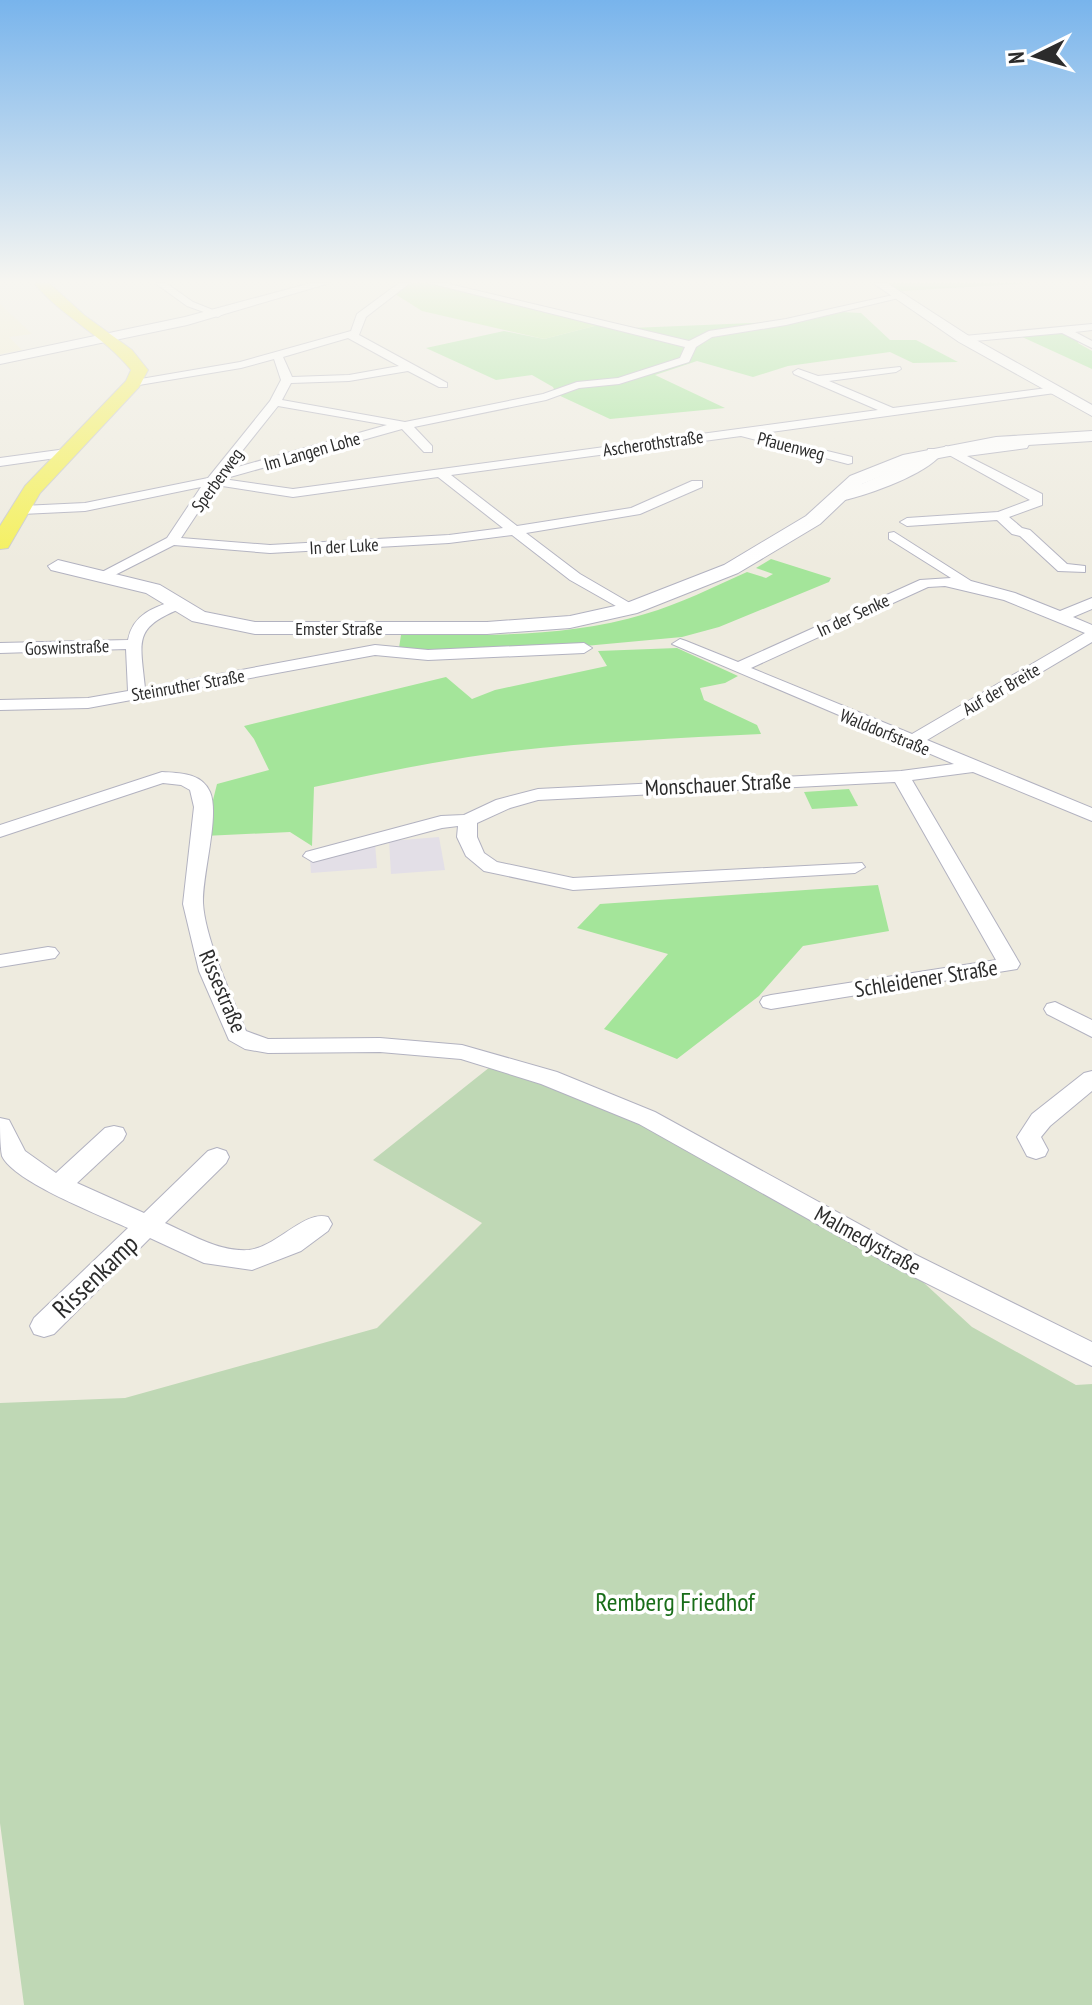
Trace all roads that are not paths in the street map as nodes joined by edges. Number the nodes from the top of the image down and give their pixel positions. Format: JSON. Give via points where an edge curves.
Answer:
{"nodes":[{"id":1,"x":135,"y":377,"type":"edge"},
{"id":2,"x":175,"y":377,"type":"edge"},
{"id":3,"x":286,"y":377,"type":"edge"},
{"id":4,"x":357,"y":377,"type":"edge"},
{"id":5,"x":428,"y":377,"type":"edge"},
{"id":6,"x":633,"y":377,"type":"edge"},
{"id":7,"x":812,"y":377,"type":"edge"},
{"id":8,"x":838,"y":377,"type":"edge"},
{"id":9,"x":1031,"y":377,"type":"edge"},
{"id":10,"x":820,"y":379,"type":"junction"},
{"id":11,"x":287,"y":380,"type":"junction"},
{"id":12,"x":133,"y":383,"type":"junction"},
{"id":13,"x":443,"y":385,"type":"dead end"},
{"id":14,"x":1055,"y":390,"type":"junction"},
{"id":15,"x":275,"y":402,"type":"junction"},
{"id":16,"x":890,"y":411,"type":"junction"},
{"id":17,"x":1092,"y":411,"type":"edge"},
{"id":18,"x":405,"y":425,"type":"junction"},
{"id":19,"x":733,"y":432,"type":"junction"},
{"id":20,"x":1092,"y":436,"type":"edge"},
{"id":21,"x":428,"y":449,"type":"dead end"},
{"id":22,"x":944,"y":452,"type":"junction"},
{"id":23,"x":66,"y":453,"type":"junction"},
{"id":24,"x":848,"y":460,"type":"dead end"},
{"id":25,"x":0,"y":462,"type":"edge"},
{"id":26,"x":440,"y":473,"type":"junction"},
{"id":27,"x":215,"y":478,"type":"junction"},
{"id":28,"x":697,"y":484,"type":"dead end"},
{"id":29,"x":22,"y":510,"type":"junction"},
{"id":30,"x":1000,"y":516,"type":"junction"},
{"id":31,"x":907,"y":522,"type":"dead end"},
{"id":32,"x":516,"y":531,"type":"junction"},
{"id":33,"x":894,"y":536,"type":"dead end"},
{"id":34,"x":172,"y":541,"type":"junction"},
{"id":35,"x":0,"y":543,"type":"edge"},
{"id":36,"x":1082,"y":564,"type":"edge"},
{"id":37,"x":58,"y":566,"type":"dead end"},
{"id":38,"x":107,"y":575,"type":"junction"},
{"id":39,"x":1092,"y":579,"type":"edge"},
{"id":40,"x":972,"y":584,"type":"junction"},
{"id":41,"x":1092,"y":603,"type":"edge"},
{"id":42,"x":177,"y":605,"type":"junction"},
{"id":43,"x":630,"y":609,"type":"junction"},
{"id":44,"x":1058,"y":618,"type":"junction"},
{"id":45,"x":379,"y":628,"type":"junction"},
{"id":46,"x":1092,"y":633,"type":"edge"},
{"id":47,"x":135,"y":644,"type":"junction"},
{"id":48,"x":680,"y":644,"type":"dead end"},
{"id":49,"x":0,"y":648,"type":"edge"},
{"id":50,"x":584,"y":648,"type":"dead end"},
{"id":51,"x":375,"y":650,"type":"junction"},
{"id":52,"x":738,"y":668,"type":"junction"},
{"id":53,"x":137,"y":694,"type":"junction"},
{"id":54,"x":0,"y":705,"type":"edge"},
{"id":55,"x":911,"y":742,"type":"junction"},
{"id":56,"x":972,"y":767,"type":"junction"},
{"id":57,"x":901,"y":776,"type":"junction"},
{"id":58,"x":1091,"y":813,"type":"edge"},
{"id":59,"x":46,"y":817,"type":"junction"},
{"id":60,"x":0,"y":818,"type":"edge"},
{"id":61,"x":468,"y":820,"type":"junction"},
{"id":62,"x":0,"y":831,"type":"edge"},
{"id":63,"x":313,"y":856,"type":"dead end"},
{"id":64,"x":855,"y":867,"type":"dead end"},
{"id":65,"x":48,"y":953,"type":"dead end"},
{"id":66,"x":0,"y":961,"type":"edge"},
{"id":67,"x":771,"y":1002,"type":"dead end"},
{"id":68,"x":1055,"y":1009,"type":"dead end"},
{"id":69,"x":1092,"y":1030,"type":"edge"},
{"id":70,"x":1092,"y":1079,"type":"edge"},
{"id":71,"x":647,"y":1118,"type":"joint"},
{"id":72,"x":0,"y":1126,"type":"edge"},
{"id":73,"x":114,"y":1134,"type":"dead end"},
{"id":74,"x":1036,"y":1150,"type":"dead end"},
{"id":75,"x":217,"y":1157,"type":"dead end"},
{"id":76,"x":59,"y":1185,"type":"junction"},
{"id":77,"x":319,"y":1224,"type":"dead end"},
{"id":78,"x":147,"y":1226,"type":"junction"},
{"id":79,"x":44,"y":1326,"type":"dead end"},
{"id":80,"x":1092,"y":1355,"type":"edge"}],
"edges":[{"from":1,"to":12,"type":"main road"},
{"from":2,"to":12,"type":"street"},
{"from":3,"to":11,"type":"street"},
{"from":4,"to":11,"type":"street"},
{"from":5,"to":13,"type":"street"},
{"from":6,"to":18,"type":"street","name":"Im Langen Lohe"},
{"from":7,"to":10,"type":"street"},
{"from":8,"to":10,"type":"street"},
{"from":9,"to":14,"type":"street"},
{"from":10,"to":16,"type":"street"},
{"from":11,"to":15,"type":"street","name":"Sperberweg"},
{"from":12,"to":23,"type":"main road"},
{"from":14,"to":16,"type":"street","name":"Ascherothstraße"},
{"from":14,"to":17,"type":"street"},
{"from":15,"to":18,"type":"street"},
{"from":15,"to":27,"type":"street","name":"Sperberweg"},
{"from":16,"to":19,"type":"street","name":"Ascherothstraße"},
{"from":18,"to":21,"type":"street"},
{"from":18,"to":27,"type":"street","name":"Im Langen Lohe"},
{"from":19,"to":24,"type":"street","name":"Pfauenweg"},
{"from":19,"to":26,"type":"street","name":"Ascherothstraße"},
{"from":20,"to":22,"type":"street","name":"Emster Straße","via":[[1026,439]]},
{"from":22,"to":30,"type":"street","via":[[1037,497],[1037,502]]},
{"from":22,"to":43,"type":"street","name":"Emster Straße","via":[[868,474],[806,525],[753,558]]},
{"from":23,"to":25,"type":"street"},
{"from":23,"to":29,"type":"main road","via":[[32,490]]},
{"from":26,"to":27,"type":"street","name":"Ascherothstraße","via":[[293,493]]},
{"from":26,"to":32,"type":"street"},
{"from":27,"to":29,"type":"street","name":"Ascherothstraße","via":[[85,507]]},
{"from":27,"to":34,"type":"street","name":"Sperberweg"},
{"from":28,"to":32,"type":"street","name":"In der Luke","via":[[635,511]]},
{"from":29,"to":35,"type":"main road"},
{"from":30,"to":31,"type":"street"},
{"from":30,"to":36,"type":"street","via":[[1051,558]]},
{"from":32,"to":34,"type":"street","name":"In der Luke","via":[[358,547],[219,547]]},
{"from":32,"to":43,"type":"street","via":[[575,577]]},
{"from":33,"to":40,"type":"street","name":"In der Senke"},
{"from":34,"to":38,"type":"street","name":"Sperberweg"},
{"from":36,"to":39,"type":"street"},
{"from":37,"to":38,"type":"street","name":"Emster Straße"},
{"from":38,"to":42,"type":"street","name":"Emster Straße","via":[[153,589]]},
{"from":40,"to":44,"type":"street","name":"In der Senke"},
{"from":40,"to":52,"type":"street","name":"In der Senke","via":[[925,583]]},
{"from":41,"to":44,"type":"street"},
{"from":42,"to":45,"type":"street","name":"Emster Straße","via":[[199,617],[255,628]]},
{"from":42,"to":47,"type":"street","name":"Goswinstraße","via":[[147,617]]},
{"from":43,"to":45,"type":"street","name":"Emster Straße","via":[[531,626]]},
{"from":44,"to":46,"type":"street","name":"In der Senke"},
{"from":45,"to":51,"type":"street"},
{"from":46,"to":55,"type":"street","name":"Auf der Breite"},
{"from":47,"to":49,"type":"street","name":"Goswinstraße"},
{"from":47,"to":53,"type":"street","name":"Goswinstraße"},
{"from":48,"to":52,"type":"street","name":"Walddorfstraße"},
{"from":50,"to":51,"type":"street","name":"Steinruther Straße","via":[[428,655]]},
{"from":51,"to":53,"type":"street","name":"Steinruther Straße"},
{"from":52,"to":55,"type":"street","name":"Walddorfstraße"},
{"from":53,"to":54,"type":"street","name":"Steinruther Straße","via":[[70,705]]},
{"from":55,"to":56,"type":"street","name":"Walddorfstraße"},
{"from":56,"to":57,"type":"street","name":"Monschauer Straße"},
{"from":56,"to":58,"type":"street","name":"Walddorfstraße"},
{"from":57,"to":61,"type":"street","name":"Monschauer Straße","via":[[538,795]]},
{"from":57,"to":67,"type":"street","name":"Schleidener Straße","via":[[1009,964]]},
{"from":59,"to":60,"type":"street","via":[[33,812]]},
{"from":59,"to":62,"type":"street","name":"Rissestraße"},
{"from":59,"to":71,"type":"street","name":"Rissestraße","via":[[162,777],[199,786],[203,807],[193,904],[210,971],[243,1040],[268,1046],[380,1045],[462,1052],[549,1078]]},
{"from":61,"to":63,"type":"street","name":"Monschauer Straße","via":[[441,822]]},
{"from":61,"to":64,"type":"street","via":[[467,837],[476,856],[491,867],[573,884]]},
{"from":65,"to":66,"type":"street"},
{"from":68,"to":69,"type":"street"},
{"from":70,"to":74,"type":"street","via":[[1041,1120],[1029,1137]]},
{"from":71,"to":80,"type":"street","name":"Malmedystraße","via":[[899,1258]]},
{"from":72,"to":76,"type":"street","name":"Rissenkamp","via":[[15,1157]]},
{"from":73,"to":76,"type":"street"},
{"from":75,"to":78,"type":"street","name":"Rissenkamp"},
{"from":76,"to":78,"type":"street","name":"Rissenkamp"},
{"from":77,"to":78,"type":"street","name":"Rissenkamp","via":[[292,1244],[252,1260],[213,1256]]},
{"from":78,"to":79,"type":"street","name":"Rissenkamp"}]}
